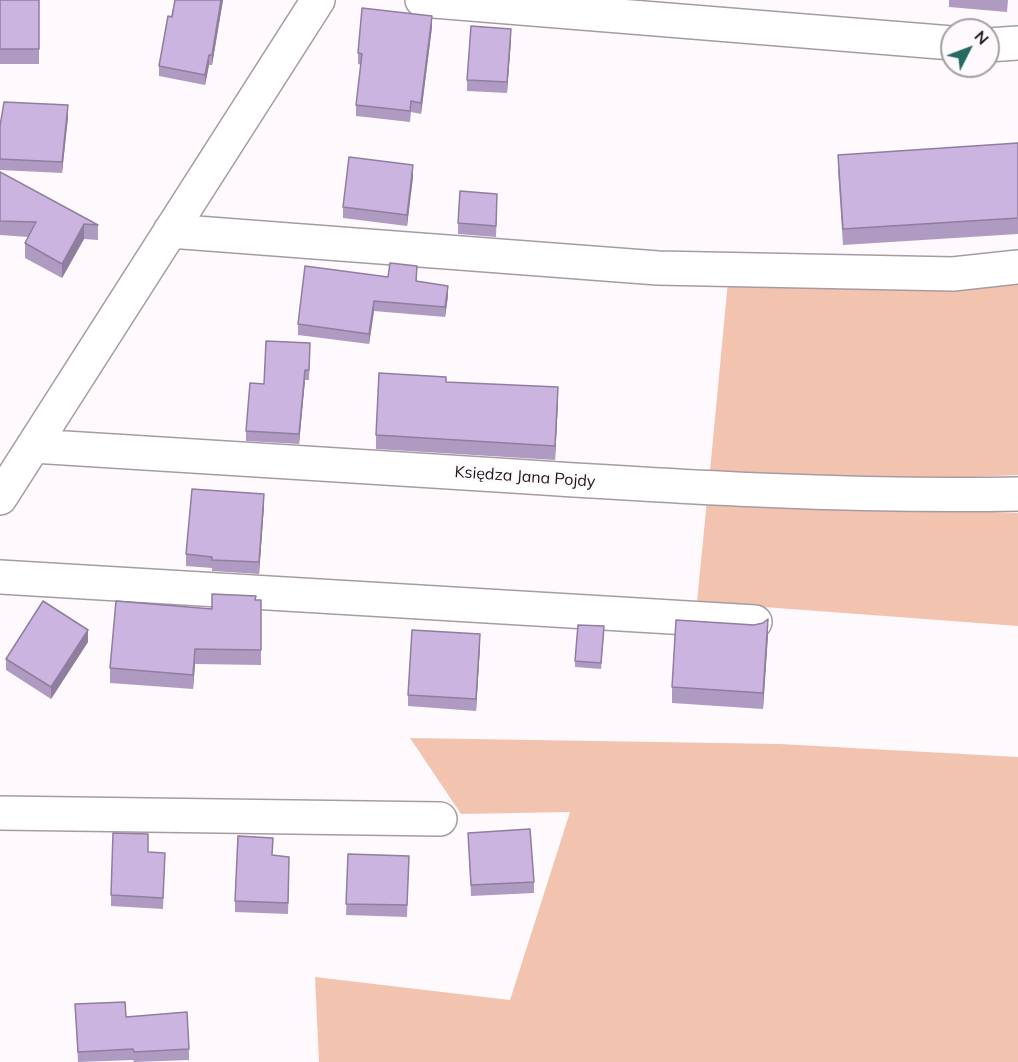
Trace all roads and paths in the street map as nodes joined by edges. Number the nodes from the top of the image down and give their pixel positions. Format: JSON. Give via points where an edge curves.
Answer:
{"nodes":[{"id":1,"x":318,"y":0,"type":"edge"},
{"id":2,"x":422,"y":0,"type":"edge"},
{"id":3,"x":940,"y":42,"type":"edge"},
{"id":4,"x":1018,"y":43,"type":"edge"},
{"id":5,"x":1000,"y":44,"type":"edge"},
{"id":6,"x":170,"y":231,"type":"junction"},
{"id":7,"x":1018,"y":267,"type":"edge"},
{"id":8,"x":18,"y":454,"type":"edge"},
{"id":9,"x":1018,"y":494,"type":"edge"},
{"id":10,"x":0,"y":498,"type":"edge"},
{"id":11,"x":0,"y":577,"type":"edge"},
{"id":12,"x":755,"y":622,"type":"edge"},
{"id":13,"x":0,"y":813,"type":"edge"},
{"id":14,"x":440,"y":819,"type":"dead end"}],
"edges":[{"from":1,"to":6,"type":"street"},
{"from":2,"to":3,"type":"street"},
{"from":4,"to":5,"type":"street"},
{"from":6,"to":7,"type":"street","via":[[658,268],[953,274]]},
{"from":6,"to":8,"type":"street"},
{"from":8,"to":9,"type":"street","name":"Księdza Jana Pojdy","via":[[798,492]]},
{"from":8,"to":10,"type":"street"},
{"from":11,"to":12,"type":"street"},
{"from":13,"to":14,"type":"street"}]}
